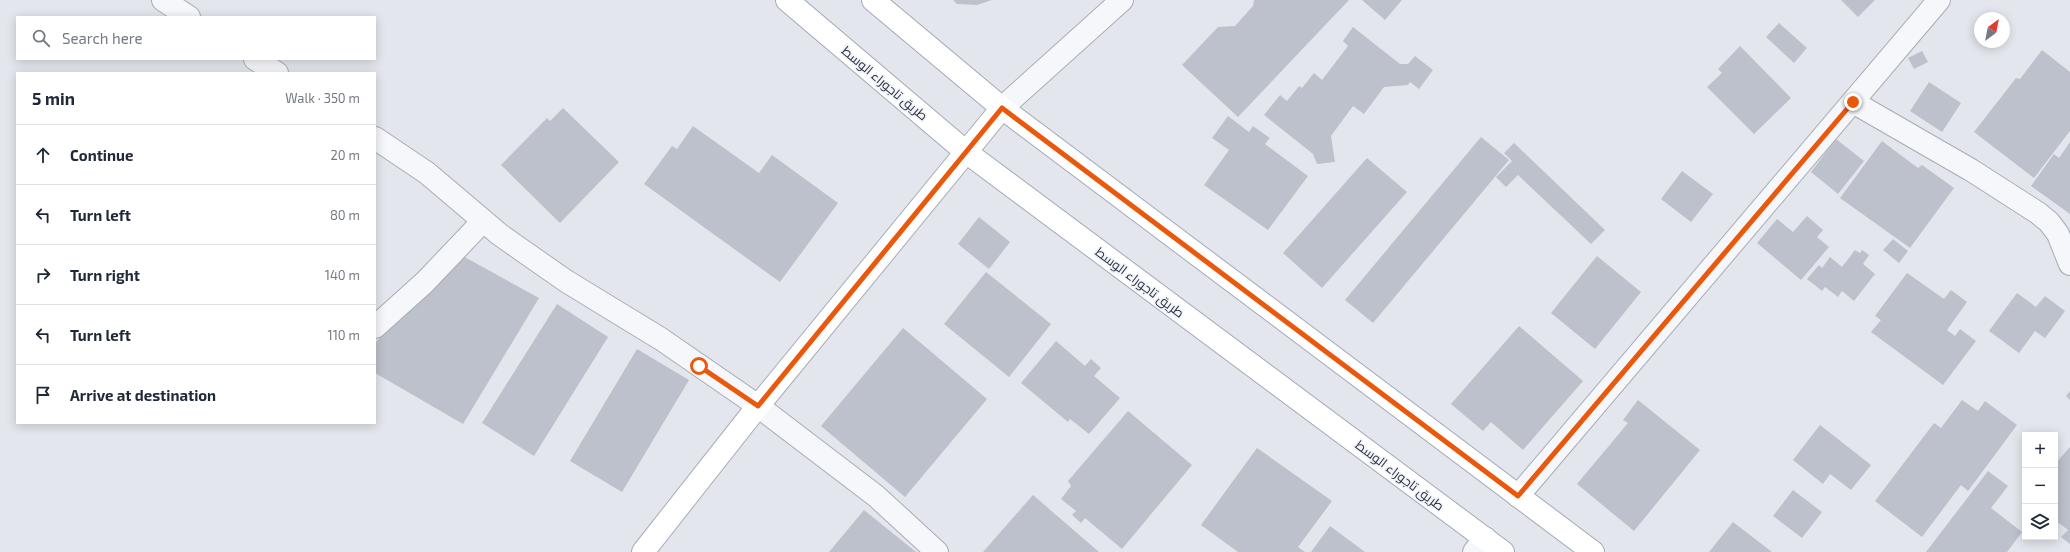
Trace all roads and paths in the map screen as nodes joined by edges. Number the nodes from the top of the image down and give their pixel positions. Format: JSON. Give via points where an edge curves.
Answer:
{"nodes":[{"id":1,"x":163,"y":0,"type":"edge"},
{"id":2,"x":787,"y":0,"type":"edge"},
{"id":3,"x":873,"y":0,"type":"edge"},
{"id":4,"x":1122,"y":0,"type":"edge"},
{"id":5,"x":1939,"y":0,"type":"edge"},
{"id":6,"x":187,"y":16,"type":"edge"},
{"id":7,"x":257,"y":60,"type":"edge"},
{"id":8,"x":275,"y":72,"type":"edge"},
{"id":9,"x":1853,"y":102,"type":"junction"},
{"id":10,"x":1002,"y":108,"type":"junction"},
{"id":11,"x":376,"y":139,"type":"edge"},
{"id":12,"x":966,"y":152,"type":"junction"},
{"id":13,"x":483,"y":221,"type":"junction"},
{"id":14,"x":2070,"y":264,"type":"edge"},
{"id":15,"x":376,"y":327,"type":"edge"},
{"id":16,"x":758,"y":406,"type":"junction"},
{"id":17,"x":1518,"y":496,"type":"junction"},
{"id":18,"x":1479,"y":545,"type":"edge"},
{"id":19,"x":644,"y":552,"type":"edge"},
{"id":20,"x":937,"y":552,"type":"edge"},
{"id":21,"x":1503,"y":552,"type":"edge"},
{"id":22,"x":1593,"y":552,"type":"edge"}],
"edges":[{"from":1,"to":6,"type":"street"},
{"from":2,"to":12,"type":"main road","name":"طريق تاجوراء الوسط"},
{"from":3,"to":10,"type":"main road"},
{"from":4,"to":10,"type":"street"},
{"from":5,"to":9,"type":"street"},
{"from":7,"to":8,"type":"street"},
{"from":9,"to":14,"type":"street","via":[[1971,170],[2038,213],[2058,234]]},
{"from":9,"to":17,"type":"street"},
{"from":10,"to":12,"type":"main road"},
{"from":10,"to":17,"type":"main road"},
{"from":11,"to":13,"type":"street","via":[[427,173]]},
{"from":12,"to":16,"type":"main road"},
{"from":12,"to":18,"type":"main road","name":"طريق تاجوراء الوسط"},
{"from":13,"to":15,"type":"street","via":[[425,282]]},
{"from":13,"to":16,"type":"street","via":[[566,280],[661,339]]},
{"from":16,"to":19,"type":"main road"},
{"from":16,"to":20,"type":"street","via":[[876,496]]},
{"from":17,"to":22,"type":"main road"},
{"from":18,"to":21,"type":"main road","name":"طريق تاجوراء الوسط"}]}
